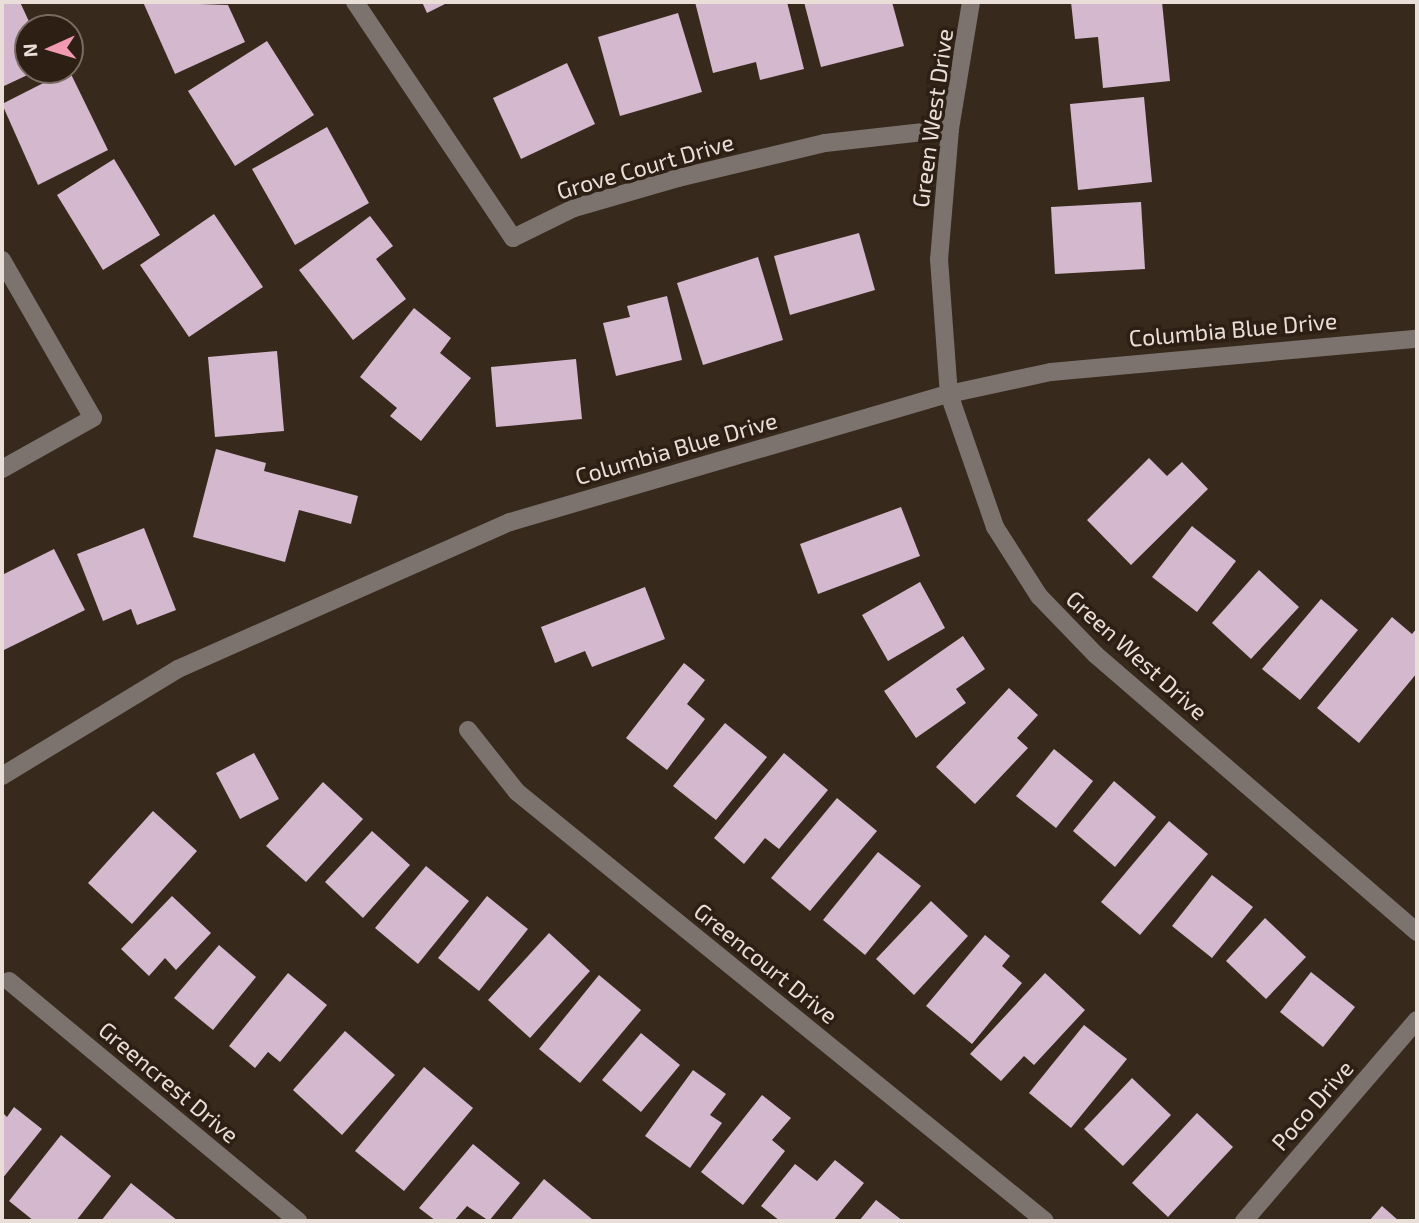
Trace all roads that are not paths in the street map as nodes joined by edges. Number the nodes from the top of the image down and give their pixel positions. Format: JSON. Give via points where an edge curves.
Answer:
{"nodes":[{"id":1,"x":355,"y":2,"type":"edge"},
{"id":2,"x":971,"y":2,"type":"edge"},
{"id":3,"x":950,"y":130,"type":"junction"},
{"id":4,"x":2,"y":260,"type":"edge"},
{"id":5,"x":1417,"y":339,"type":"edge"},
{"id":6,"x":950,"y":394,"type":"junction"},
{"id":7,"x":2,"y":469,"type":"edge"},
{"id":8,"x":468,"y":730,"type":"dead end"},
{"id":9,"x":2,"y":776,"type":"edge"},
{"id":10,"x":1417,"y":932,"type":"edge"},
{"id":11,"x":9,"y":981,"type":"dead end"},
{"id":12,"x":1417,"y":1020,"type":"edge"},
{"id":13,"x":298,"y":1221,"type":"edge"},
{"id":14,"x":1045,"y":1221,"type":"edge"},
{"id":15,"x":1244,"y":1221,"type":"edge"}],
"edges":[{"from":1,"to":3,"type":"street","name":"Grove Court Drive","via":[[513,238],[574,208],[678,178],[825,142]]},
{"from":2,"to":3,"type":"street","name":"Green West Drive"},
{"from":3,"to":6,"type":"street","name":"Green West Drive","via":[[939,259]]},
{"from":4,"to":7,"type":"street","via":[[93,418]]},
{"from":5,"to":6,"type":"street","name":"Columbia Blue Drive","via":[[1051,372]]},
{"from":6,"to":9,"type":"street","name":"Columbia Blue Drive","via":[[510,522],[178,668]]},
{"from":6,"to":10,"type":"street","name":"Green West Drive","via":[[995,527],[1039,597],[1096,655]]},
{"from":8,"to":14,"type":"street","name":"Greencourt Drive","via":[[517,792]]},
{"from":11,"to":13,"type":"street","name":"Greencrest Drive"},
{"from":12,"to":15,"type":"street","name":"Poco Drive"}]}
